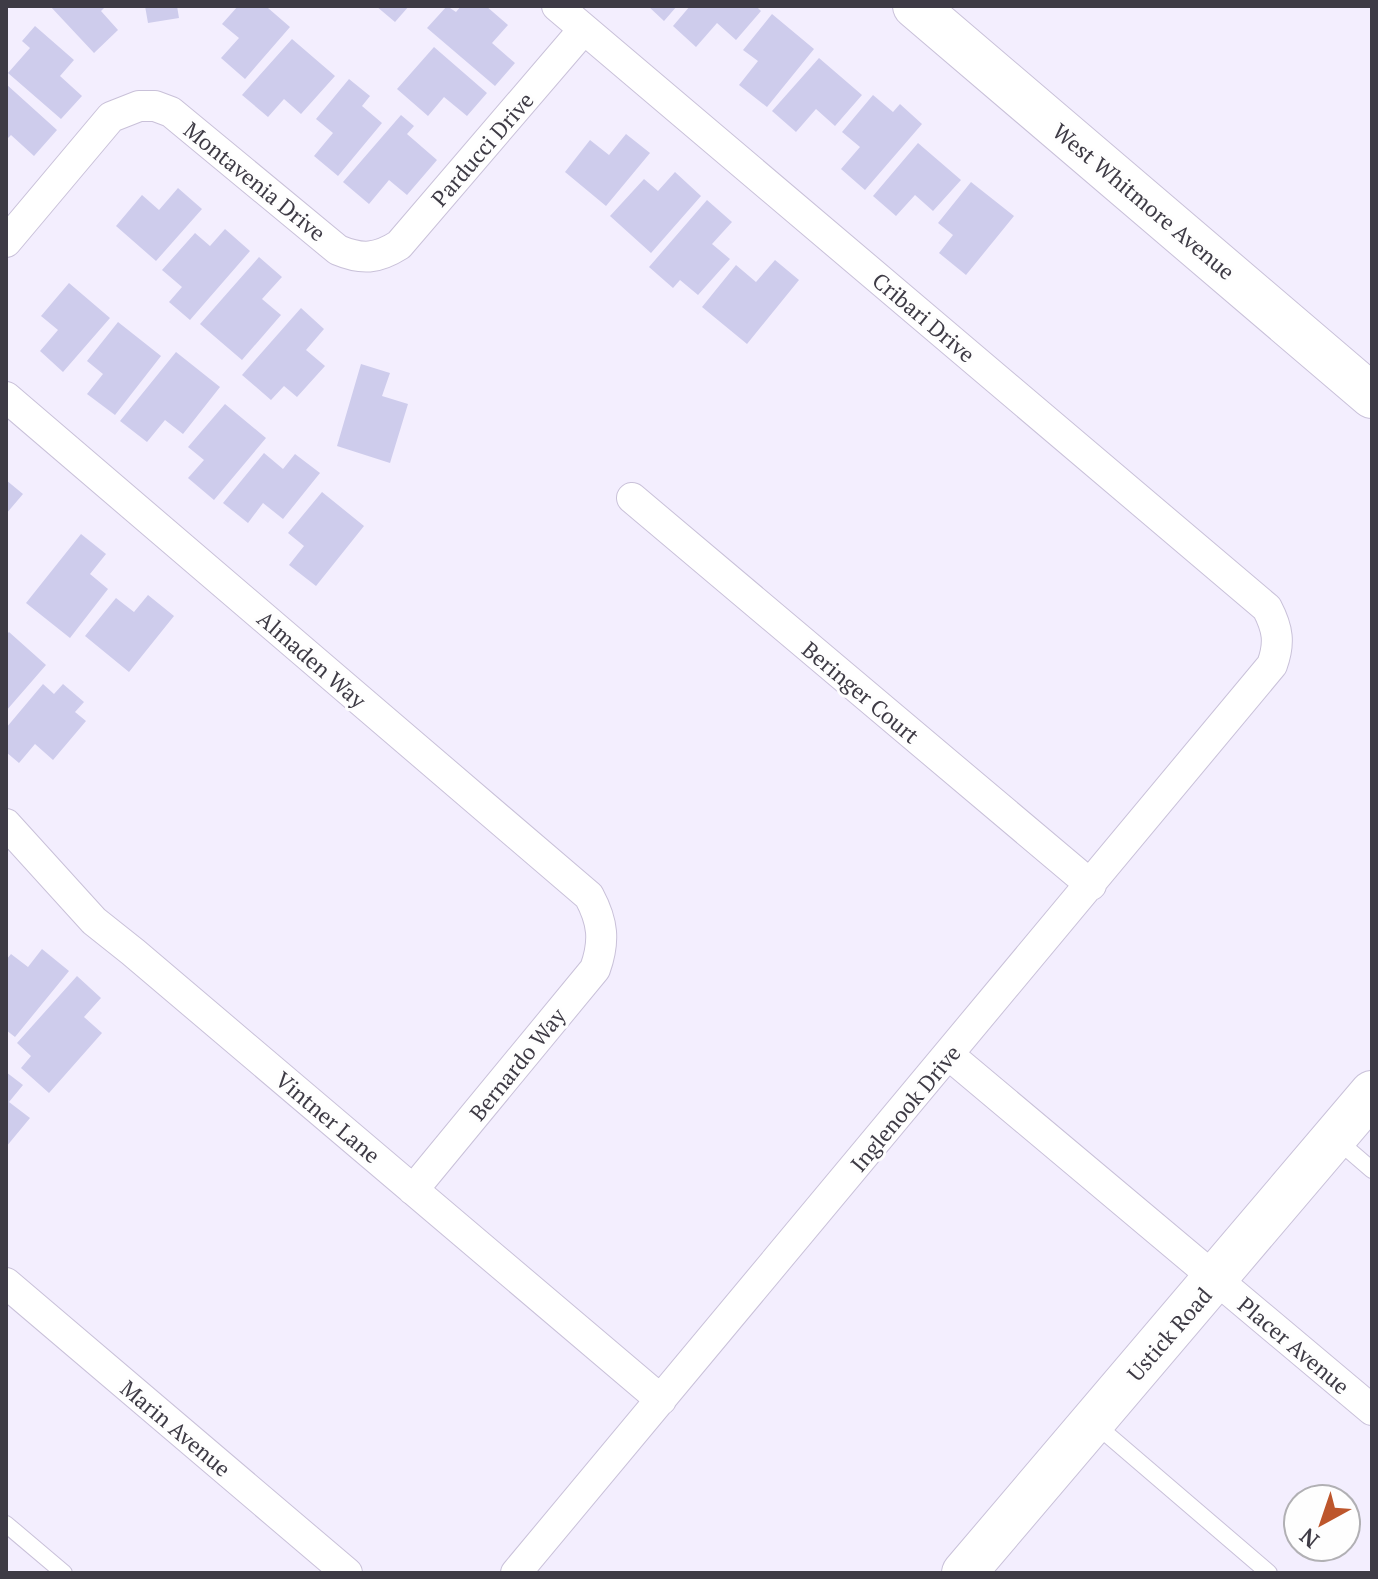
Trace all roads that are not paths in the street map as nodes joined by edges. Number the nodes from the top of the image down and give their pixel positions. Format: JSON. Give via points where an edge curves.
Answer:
{"nodes":[{"id":1,"x":557,"y":6,"type":"edge"},
{"id":2,"x":915,"y":6,"type":"edge"},
{"id":3,"x":584,"y":29,"type":"junction"},
{"id":4,"x":6,"y":242,"type":"edge"},
{"id":5,"x":370,"y":258,"type":"joint"},
{"id":6,"x":1372,"y":396,"type":"edge"},
{"id":7,"x":6,"y":397,"type":"edge"},
{"id":8,"x":632,"y":498,"type":"dead end"},
{"id":9,"x":1278,"y":636,"type":"joint"},
{"id":10,"x":6,"y":824,"type":"edge"},
{"id":11,"x":1091,"y":885,"type":"junction"},
{"id":12,"x":603,"y":931,"type":"joint"},
{"id":13,"x":949,"y":1055,"type":"junction"},
{"id":14,"x":1372,"y":1093,"type":"edge"},
{"id":15,"x":1335,"y":1138,"type":"junction"},
{"id":16,"x":1372,"y":1170,"type":"edge"},
{"id":17,"x":413,"y":1190,"type":"junction"},
{"id":18,"x":1216,"y":1279,"type":"junction"},
{"id":19,"x":6,"y":1283,"type":"edge"},
{"id":20,"x":661,"y":1400,"type":"junction"},
{"id":21,"x":1372,"y":1410,"type":"edge"},
{"id":22,"x":1093,"y":1422,"type":"junction"},
{"id":23,"x":6,"y":1524,"type":"edge"},
{"id":24,"x":971,"y":1571,"type":"edge"},
{"id":25,"x":64,"y":1573,"type":"edge"},
{"id":26,"x":347,"y":1573,"type":"edge"},
{"id":27,"x":516,"y":1573,"type":"edge"},
{"id":28,"x":1269,"y":1573,"type":"edge"}],
"edges":[{"from":1,"to":3,"type":"street","name":"Cribari Drive"},
{"from":2,"to":6,"type":"street","name":"West Whitmore Avenue"},
{"from":3,"to":5,"type":"street","name":"Parducci Drive","via":[[399,245]]},
{"from":3,"to":9,"type":"street","name":"Cribari Drive","via":[[1267,608]]},
{"from":4,"to":5,"type":"street","name":"Montavenia Drive","via":[[111,117],[155,106],[171,112],[338,250]]},
{"from":7,"to":12,"type":"street","name":"Almaden Way","via":[[589,896]]},
{"from":8,"to":11,"type":"street","name":"Beringer Court"},
{"from":9,"to":11,"type":"street","name":"Inglenook Drive","via":[[1272,665]]},
{"from":10,"to":17,"type":"street","name":"Vintner Lane","via":[[94,921]]},
{"from":11,"to":13,"type":"street","name":"Inglenook Drive"},
{"from":12,"to":17,"type":"street","name":"Bernardo Way","via":[[595,969]]},
{"from":13,"to":18,"type":"street","name":"Placer Avenue"},
{"from":13,"to":20,"type":"street","name":"Inglenook Drive"},
{"from":14,"to":15,"type":"street","name":"Ustick Road"},
{"from":15,"to":16,"type":"lane"},
{"from":15,"to":18,"type":"street","name":"Ustick Road"},
{"from":17,"to":20,"type":"street","name":"Vintner Lane"},
{"from":18,"to":21,"type":"street","name":"Placer Avenue"},
{"from":18,"to":22,"type":"street","name":"Ustick Road"},
{"from":19,"to":26,"type":"street","name":"Marin Avenue"},
{"from":20,"to":27,"type":"street","name":"Inglenook Drive"},
{"from":22,"to":24,"type":"street","name":"Ustick Road"},
{"from":22,"to":28,"type":"lane"},
{"from":23,"to":25,"type":"lane"}]}
